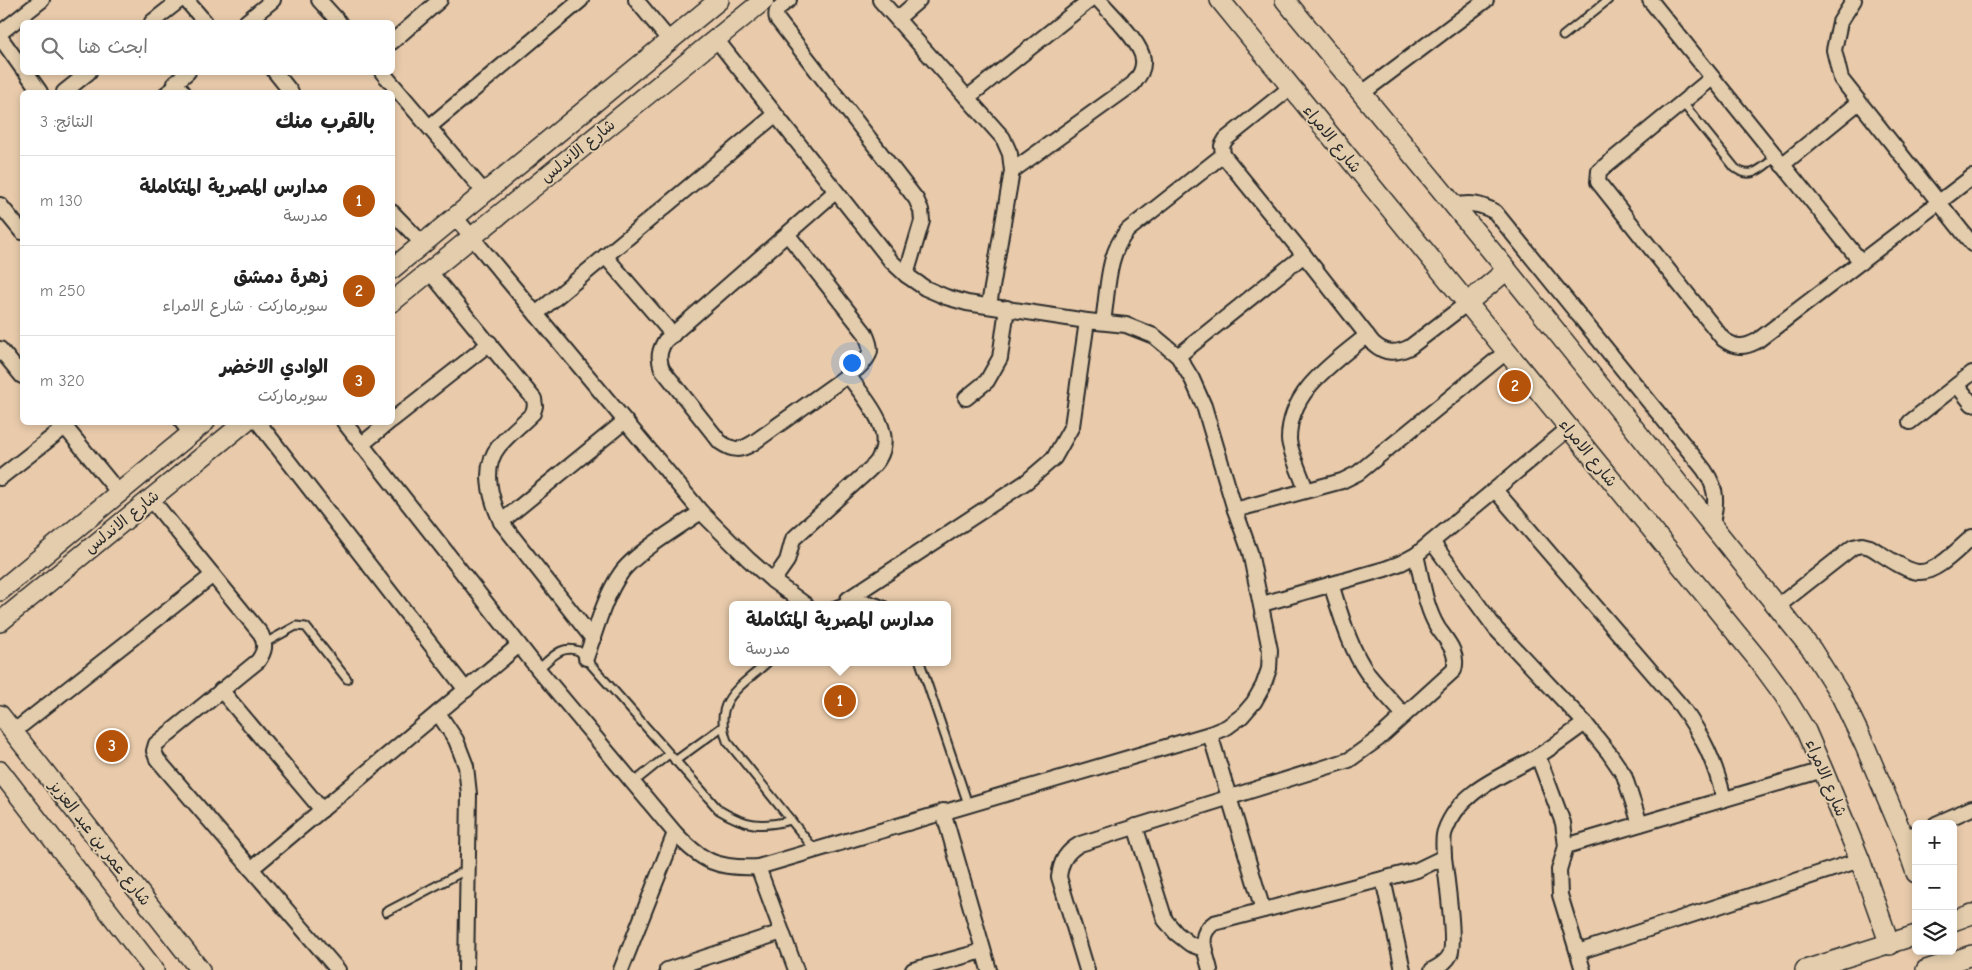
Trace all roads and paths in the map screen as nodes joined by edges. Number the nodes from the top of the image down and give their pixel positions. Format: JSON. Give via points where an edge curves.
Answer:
{"nodes":[{"id":1,"x":42,"y":0,"type":"edge"},
{"id":2,"x":180,"y":0,"type":"edge"},
{"id":3,"x":186,"y":0,"type":"edge"},
{"id":4,"x":273,"y":0,"type":"edge"},
{"id":5,"x":319,"y":0,"type":"edge"},
{"id":6,"x":580,"y":0,"type":"edge"},
{"id":7,"x":636,"y":0,"type":"edge"},
{"id":8,"x":719,"y":0,"type":"edge"},
{"id":9,"x":764,"y":0,"type":"edge"},
{"id":10,"x":789,"y":0,"type":"edge"},
{"id":11,"x":880,"y":0,"type":"edge"},
{"id":12,"x":919,"y":0,"type":"edge"},
{"id":13,"x":1090,"y":0,"type":"edge"},
{"id":14,"x":1099,"y":0,"type":"edge"},
{"id":15,"x":1220,"y":0,"type":"edge"},
{"id":16,"x":1285,"y":0,"type":"edge"},
{"id":17,"x":1486,"y":0,"type":"edge"},
{"id":18,"x":1608,"y":0,"type":"edge"},
{"id":19,"x":1650,"y":0,"type":"edge"},
{"id":20,"x":1854,"y":0,"type":"edge"},
{"id":21,"x":437,"y":1,"type":"edge"},
{"id":22,"x":897,"y":19,"type":"junction"},
{"id":23,"x":155,"y":20,"type":"edge"},
{"id":24,"x":203,"y":20,"type":"edge"},
{"id":25,"x":248,"y":20,"type":"edge"},
{"id":26,"x":337,"y":20,"type":"edge"},
{"id":27,"x":0,"y":33,"type":"edge"},
{"id":28,"x":1563,"y":36,"type":"dead end"},
{"id":29,"x":0,"y":37,"type":"edge"},
{"id":30,"x":395,"y":39,"type":"edge"},
{"id":31,"x":716,"y":39,"type":"junction"},
{"id":32,"x":670,"y":41,"type":"junction"},
{"id":33,"x":20,"y":65,"type":"edge"},
{"id":34,"x":28,"y":75,"type":"edge"},
{"id":35,"x":85,"y":75,"type":"edge"},
{"id":36,"x":186,"y":75,"type":"edge"},
{"id":37,"x":277,"y":75,"type":"edge"},
{"id":38,"x":385,"y":75,"type":"edge"},
{"id":39,"x":1712,"y":78,"type":"junction"},
{"id":40,"x":179,"y":88,"type":"edge"},
{"id":41,"x":1290,"y":88,"type":"junction"},
{"id":42,"x":39,"y":90,"type":"edge"},
{"id":43,"x":66,"y":90,"type":"edge"},
{"id":44,"x":289,"y":90,"type":"edge"},
{"id":45,"x":1361,"y":94,"type":"junction"},
{"id":46,"x":603,"y":96,"type":"junction"},
{"id":47,"x":967,"y":98,"type":"junction"},
{"id":48,"x":1682,"y":102,"type":"junction"},
{"id":49,"x":1859,"y":102,"type":"junction"},
{"id":50,"x":776,"y":115,"type":"junction"},
{"id":51,"x":621,"y":116,"type":"junction"},
{"id":52,"x":428,"y":127,"type":"junction"},
{"id":53,"x":1223,"y":155,"type":"junction"},
{"id":54,"x":1779,"y":161,"type":"junction"},
{"id":55,"x":1012,"y":172,"type":"junction"},
{"id":56,"x":1972,"y":177,"type":"edge"},
{"id":57,"x":836,"y":192,"type":"junction"},
{"id":58,"x":485,"y":193,"type":"junction"},
{"id":59,"x":1939,"y":203,"type":"junction"},
{"id":60,"x":0,"y":205,"type":"edge"},
{"id":61,"x":1454,"y":206,"type":"junction"},
{"id":62,"x":395,"y":215,"type":"edge"},
{"id":63,"x":455,"y":217,"type":"junction"},
{"id":64,"x":20,"y":230,"type":"edge"},
{"id":65,"x":788,"y":235,"type":"junction"},
{"id":66,"x":473,"y":237,"type":"junction"},
{"id":67,"x":423,"y":244,"type":"junction"},
{"id":68,"x":1972,"y":244,"type":"edge"},
{"id":69,"x":1304,"y":255,"type":"junction"},
{"id":70,"x":605,"y":256,"type":"junction"},
{"id":71,"x":1861,"y":262,"type":"junction"},
{"id":72,"x":395,"y":266,"type":"edge"},
{"id":73,"x":395,"y":270,"type":"edge"},
{"id":74,"x":1507,"y":270,"type":"junction"},
{"id":75,"x":430,"y":272,"type":"junction"},
{"id":76,"x":906,"y":276,"type":"junction"},
{"id":77,"x":410,"y":288,"type":"junction"},
{"id":78,"x":395,"y":300,"type":"edge"},
{"id":79,"x":1466,"y":304,"type":"junction"},
{"id":80,"x":989,"y":305,"type":"junction"},
{"id":81,"x":1008,"y":308,"type":"junction"},
{"id":82,"x":536,"y":314,"type":"junction"},
{"id":83,"x":1086,"y":321,"type":"junction"},
{"id":84,"x":1103,"y":322,"type":"junction"},
{"id":85,"x":673,"y":335,"type":"junction"},
{"id":86,"x":1367,"y":335,"type":"junction"},
{"id":87,"x":490,"y":343,"type":"junction"},
{"id":88,"x":0,"y":349,"type":"edge"},
{"id":89,"x":1506,"y":352,"type":"junction"},
{"id":90,"x":1178,"y":356,"type":"junction"},
{"id":91,"x":1972,"y":373,"type":"edge"},
{"id":92,"x":20,"y":374,"type":"edge"},
{"id":93,"x":848,"y":375,"type":"junction"},
{"id":94,"x":1957,"y":385,"type":"junction"},
{"id":95,"x":966,"y":398,"type":"dead end"},
{"id":96,"x":1972,"y":404,"type":"edge"},
{"id":97,"x":395,"y":418,"type":"edge"},
{"id":98,"x":625,"y":421,"type":"junction"},
{"id":99,"x":1910,"y":422,"type":"dead end"},
{"id":100,"x":63,"y":425,"type":"edge"},
{"id":101,"x":241,"y":425,"type":"edge"},
{"id":102,"x":260,"y":425,"type":"edge"},
{"id":103,"x":346,"y":425,"type":"edge"},
{"id":104,"x":385,"y":425,"type":"edge"},
{"id":105,"x":192,"y":426,"type":"edge"},
{"id":106,"x":1568,"y":429,"type":"junction"},
{"id":107,"x":361,"y":445,"type":"junction"},
{"id":108,"x":0,"y":478,"type":"edge"},
{"id":109,"x":1306,"y":490,"type":"junction"},
{"id":110,"x":1496,"y":490,"type":"junction"},
{"id":111,"x":119,"y":493,"type":"junction"},
{"id":112,"x":151,"y":499,"type":"junction"},
{"id":113,"x":1235,"y":510,"type":"junction"},
{"id":114,"x":701,"y":512,"type":"junction"},
{"id":115,"x":501,"y":522,"type":"junction"},
{"id":116,"x":1711,"y":526,"type":"junction"},
{"id":117,"x":1972,"y":537,"type":"edge"},
{"id":118,"x":1432,"y":542,"type":"junction"},
{"id":119,"x":1416,"y":556,"type":"junction"},
{"id":120,"x":213,"y":575,"type":"junction"},
{"id":121,"x":773,"y":581,"type":"junction"},
{"id":122,"x":1331,"y":584,"type":"junction"},
{"id":123,"x":0,"y":591,"type":"edge"},
{"id":124,"x":800,"y":601,"type":"edge"},
{"id":125,"x":843,"y":601,"type":"edge"},
{"id":126,"x":851,"y":601,"type":"edge"},
{"id":127,"x":875,"y":601,"type":"edge"},
{"id":128,"x":1262,"y":604,"type":"junction"},
{"id":129,"x":1778,"y":606,"type":"junction"},
{"id":130,"x":0,"y":622,"type":"edge"},
{"id":131,"x":593,"y":639,"type":"junction"},
{"id":132,"x":265,"y":643,"type":"junction"},
{"id":133,"x":519,"y":645,"type":"junction"},
{"id":134,"x":586,"y":658,"type":"junction"},
{"id":135,"x":764,"y":666,"type":"edge"},
{"id":136,"x":921,"y":666,"type":"edge"},
{"id":137,"x":538,"y":669,"type":"junction"},
{"id":138,"x":347,"y":679,"type":"dead end"},
{"id":139,"x":221,"y":690,"type":"junction"},
{"id":140,"x":466,"y":690,"type":"junction"},
{"id":141,"x":438,"y":713,"type":"junction"},
{"id":142,"x":1404,"y":715,"type":"junction"},
{"id":143,"x":0,"y":716,"type":"edge"},
{"id":144,"x":1585,"y":723,"type":"junction"},
{"id":145,"x":722,"y":727,"type":"junction"},
{"id":146,"x":13,"y":732,"type":"junction"},
{"id":147,"x":1210,"y":734,"type":"junction"},
{"id":148,"x":669,"y":754,"type":"junction"},
{"id":149,"x":1538,"y":756,"type":"junction"},
{"id":150,"x":675,"y":761,"type":"junction"},
{"id":151,"x":1823,"y":770,"type":"junction"},
{"id":152,"x":3,"y":780,"type":"edge"},
{"id":153,"x":633,"y":783,"type":"junction"},
{"id":154,"x":1229,"y":798,"type":"junction"},
{"id":155,"x":1724,"y":799,"type":"junction"},
{"id":156,"x":968,"y":804,"type":"junction"},
{"id":157,"x":1972,"y":808,"type":"edge"},
{"id":158,"x":322,"y":810,"type":"junction"},
{"id":159,"x":943,"y":811,"type":"junction"},
{"id":160,"x":791,"y":820,"type":"junction"},
{"id":161,"x":1945,"y":820,"type":"edge"},
{"id":162,"x":1640,"y":824,"type":"junction"},
{"id":163,"x":1135,"y":826,"type":"junction"},
{"id":164,"x":675,"y":833,"type":"junction"},
{"id":165,"x":1910,"y":835,"type":"edge"},
{"id":166,"x":1566,"y":846,"type":"junction"},
{"id":167,"x":815,"y":850,"type":"junction"},
{"id":168,"x":1444,"y":857,"type":"junction"},
{"id":169,"x":1860,"y":860,"type":"junction"},
{"id":170,"x":1915,"y":865,"type":"edge"},
{"id":171,"x":758,"y":867,"type":"junction"},
{"id":172,"x":250,"y":869,"type":"junction"},
{"id":173,"x":468,"y":869,"type":"junction"},
{"id":174,"x":1383,"y":879,"type":"junction"},
{"id":175,"x":1263,"y":910,"type":"junction"},
{"id":176,"x":386,"y":912,"type":"dead end"},
{"id":177,"x":1972,"y":914,"type":"edge"},
{"id":178,"x":1957,"y":920,"type":"edge"},
{"id":179,"x":782,"y":932,"type":"junction"},
{"id":180,"x":1912,"y":937,"type":"edge"},
{"id":181,"x":1890,"y":945,"type":"junction"},
{"id":182,"x":1206,"y":950,"type":"junction"},
{"id":183,"x":984,"y":951,"type":"junction"},
{"id":184,"x":1578,"y":952,"type":"junction"},
{"id":185,"x":1972,"y":954,"type":"edge"},
{"id":186,"x":1950,"y":966,"type":"edge"},
{"id":187,"x":154,"y":970,"type":"edge"},
{"id":188,"x":200,"y":970,"type":"edge"},
{"id":189,"x":338,"y":970,"type":"edge"},
{"id":190,"x":466,"y":970,"type":"edge"},
{"id":191,"x":621,"y":970,"type":"edge"},
{"id":192,"x":667,"y":970,"type":"edge"},
{"id":193,"x":796,"y":970,"type":"edge"},
{"id":194,"x":916,"y":970,"type":"edge"},
{"id":195,"x":989,"y":970,"type":"edge"},
{"id":196,"x":1087,"y":970,"type":"edge"},
{"id":197,"x":1210,"y":970,"type":"edge"},
{"id":198,"x":1404,"y":970,"type":"edge"},
{"id":199,"x":1432,"y":970,"type":"edge"},
{"id":200,"x":1583,"y":970,"type":"edge"},
{"id":201,"x":1804,"y":970,"type":"edge"},
{"id":202,"x":1926,"y":970,"type":"edge"}],
"edges":[{"from":1,"to":27,"type":"street"},
{"from":2,"to":23,"type":"street"},
{"from":3,"to":24,"type":"street"},
{"from":4,"to":25,"type":"street"},
{"from":5,"to":26,"type":"street"},
{"from":6,"to":52,"type":"street"},
{"from":7,"to":32,"type":"street"},
{"from":8,"to":32,"type":"street","name":"شارع الاندلس"},
{"from":9,"to":31,"type":"street","name":"شارع الاندلس"},
{"from":10,"to":76,"type":"street","via":[[777,9],[776,19],[916,199],[921,210],[922,221]]},
{"from":11,"to":22,"type":"street"},
{"from":12,"to":22,"type":"street"},
{"from":13,"to":47,"type":"street"},
{"from":14,"to":55,"type":"street","via":[[1137,45],[1144,58],[1142,72],[1133,84]]},
{"from":15,"to":41,"type":"street","name":"شارع الامراء"},
{"from":16,"to":45,"type":"street"},
{"from":17,"to":45,"type":"street"},
{"from":18,"to":28,"type":"lane"},
{"from":19,"to":39,"type":"street"},
{"from":20,"to":49,"type":"street","via":[[1840,22],[1834,50],[1841,79]]},
{"from":21,"to":30,"type":"street"},
{"from":22,"to":47,"type":"street"},
{"from":29,"to":33,"type":"street"},
{"from":31,"to":50,"type":"street"},
{"from":31,"to":51,"type":"street","name":"شارع الاندلس"},
{"from":32,"to":46,"type":"street","name":"شارع الاندلس"},
{"from":34,"to":42,"type":"street"},
{"from":35,"to":43,"type":"street"},
{"from":36,"to":40,"type":"street"},
{"from":37,"to":44,"type":"street"},
{"from":38,"to":52,"type":"street"},
{"from":39,"to":48,"type":"street"},
{"from":39,"to":54,"type":"street"},
{"from":41,"to":53,"type":"street","via":[[1226,139],[1222,146]]},
{"from":41,"to":79,"type":"street","name":"شارع الامراء"},
{"from":45,"to":61,"type":"street"},
{"from":46,"to":51,"type":"street"},
{"from":46,"to":58,"type":"street","name":"شارع الاندلس"},
{"from":47,"to":55,"type":"street","via":[[1003,138],[1010,154]]},
{"from":48,"to":54,"type":"lane","via":[[1741,173],[1756,172]]},
{"from":48,"to":71,"type":"street","via":[[1599,171],[1598,182],[1724,340],[1737,346],[1757,341]]},
{"from":49,"to":54,"type":"street"},
{"from":49,"to":59,"type":"street"},
{"from":50,"to":57,"type":"street"},
{"from":50,"to":70,"type":"street"},
{"from":51,"to":66,"type":"street","name":"شارع الاندلس"},
{"from":52,"to":58,"type":"street"},
{"from":53,"to":69,"type":"street"},
{"from":53,"to":84,"type":"street","via":[[1119,240],[1114,251]]},
{"from":54,"to":71,"type":"street"},
{"from":55,"to":80,"type":"street"},
{"from":56,"to":59,"type":"street"},
{"from":57,"to":65,"type":"street"},
{"from":57,"to":76,"type":"street","via":[[890,261]]},
{"from":58,"to":63,"type":"street","name":"شارع الاندلس"},
{"from":59,"to":68,"type":"street"},
{"from":59,"to":71,"type":"street"},
{"from":60,"to":64,"type":"street"},
{"from":61,"to":74,"type":"street"},
{"from":61,"to":116,"type":"street","via":[[1466,203],[1482,205],[1495,212],[1710,476],[1716,493],[1716,511]]},
{"from":62,"to":67,"type":"street"},
{"from":63,"to":66,"type":"street"},
{"from":63,"to":67,"type":"street","name":"شارع الاندلس"},
{"from":65,"to":85,"type":"street"},
{"from":65,"to":93,"type":"street","via":[[865,333],[870,346],[868,359]]},
{"from":66,"to":75,"type":"street","name":"شارع الاندلس"},
{"from":66,"to":82,"type":"street"},
{"from":67,"to":72,"type":"street","name":"شارع الاندلس"},
{"from":69,"to":86,"type":"street"},
{"from":69,"to":90,"type":"street"},
{"from":70,"to":82,"type":"street"},
{"from":70,"to":85,"type":"street"},
{"from":73,"to":77,"type":"street"},
{"from":74,"to":79,"type":"street"},
{"from":74,"to":116,"type":"street"},
{"from":75,"to":77,"type":"street","name":"شارع الاندلس"},
{"from":75,"to":87,"type":"street"},
{"from":76,"to":80,"type":"street","via":[[946,297]]},
{"from":77,"to":78,"type":"street","name":"شارع الاندلس"},
{"from":79,"to":86,"type":"street","via":[[1400,352],[1380,350]]},
{"from":79,"to":89,"type":"street","name":"شارع الامراء"},
{"from":80,"to":81,"type":"street"},
{"from":81,"to":83,"type":"street"},
{"from":81,"to":95,"type":"street","via":[[1000,358],[987,381]]},
{"from":82,"to":98,"type":"street"},
{"from":83,"to":84,"type":"street"},
{"from":83,"to":125,"type":"street","via":[[1072,426],[1054,458],[1026,482]]},
{"from":84,"to":90,"type":"street","via":[[1126,324],[1154,336]]},
{"from":85,"to":93,"type":"street","via":[[660,350],[662,369],[720,442],[730,449],[743,450]]},
{"from":86,"to":109,"type":"street","via":[[1309,385],[1298,401],[1291,420],[1289,440]]},
{"from":87,"to":97,"type":"street"},
{"from":87,"to":115,"type":"street","via":[[534,399],[535,406],[533,413],[498,448],[490,468],[490,487]]},
{"from":88,"to":92,"type":"street"},
{"from":89,"to":106,"type":"street","name":"شارع الامراء"},
{"from":89,"to":109,"type":"street","via":[[1358,473],[1342,481]]},
{"from":90,"to":113,"type":"street","via":[[1204,406]]},
{"from":91,"to":94,"type":"street"},
{"from":93,"to":121,"type":"street","via":[[882,424],[884,441],[880,457],[793,539],[787,561]]},
{"from":94,"to":96,"type":"street"},
{"from":94,"to":99,"type":"street"},
{"from":98,"to":114,"type":"street"},
{"from":98,"to":115,"type":"street"},
{"from":100,"to":108,"type":"street"},
{"from":100,"to":111,"type":"street"},
{"from":101,"to":112,"type":"street","name":"شارع الاندلس"},
{"from":102,"to":140,"type":"street"},
{"from":103,"to":107,"type":"street"},
{"from":104,"to":107,"type":"street"},
{"from":105,"to":111,"type":"street","name":"شارع الاندلس"},
{"from":106,"to":110,"type":"street"},
{"from":106,"to":151,"type":"street","name":"شارع الامراء","via":[[1764,668],[1806,732]]},
{"from":107,"to":133,"type":"street"},
{"from":109,"to":113,"type":"street"},
{"from":110,"to":118,"type":"street"},
{"from":110,"to":155,"type":"street","via":[[1681,706],[1708,749]]},
{"from":111,"to":123,"type":"street","name":"شارع الاندلس"},
{"from":112,"to":120,"type":"street"},
{"from":112,"to":130,"type":"street","name":"شارع الاندلس"},
{"from":113,"to":128,"type":"street","via":[[1250,552]]},
{"from":114,"to":121,"type":"street"},
{"from":114,"to":131,"type":"street","via":[[622,571]]},
{"from":115,"to":131,"type":"street"},
{"from":116,"to":129,"type":"street"},
{"from":117,"to":129,"type":"street","via":[[1927,572],[1917,572],[1870,547],[1853,547]]},
{"from":118,"to":119,"type":"street"},
{"from":118,"to":144,"type":"street","via":[[1496,628]]},
{"from":119,"to":122,"type":"street"},
{"from":119,"to":142,"type":"street","via":[[1437,626],[1457,662],[1454,670]]},
{"from":120,"to":132,"type":"street"},
{"from":120,"to":146,"type":"street"},
{"from":121,"to":124,"type":"street"},
{"from":122,"to":128,"type":"street"},
{"from":122,"to":142,"type":"street","via":[[1346,631],[1360,660]]},
{"from":126,"to":127,"type":"lane"},
{"from":128,"to":147,"type":"street","via":[[1270,650],[1269,669],[1263,686],[1242,716]]},
{"from":129,"to":165,"type":"street","via":[[1812,650],[1841,696]]},
{"from":131,"to":134,"type":"street"},
{"from":132,"to":138,"type":"lane","via":[[296,626],[306,627]]},
{"from":132,"to":139,"type":"street","via":[[264,653],[258,661]]},
{"from":133,"to":137,"type":"street"},
{"from":133,"to":140,"type":"street"},
{"from":134,"to":137,"type":"lane","via":[[579,651],[563,649]]},
{"from":134,"to":148,"type":"lane"},
{"from":135,"to":145,"type":"lane","via":[[728,699],[722,712]]},
{"from":136,"to":156,"type":"lane"},
{"from":137,"to":153,"type":"street"},
{"from":139,"to":158,"type":"street"},
{"from":139,"to":172,"type":"street","via":[[156,744],[154,751],[157,759]]},
{"from":140,"to":141,"type":"street"},
{"from":141,"to":158,"type":"street"},
{"from":141,"to":173,"type":"street","via":[[456,740],[466,766]]},
{"from":142,"to":154,"type":"street","via":[[1364,750],[1340,764]]},
{"from":143,"to":146,"type":"street","name":"شارع عمر بن عبد العزيز"},
{"from":144,"to":149,"type":"street"},
{"from":144,"to":162,"type":"street","via":[[1624,775]]},
{"from":145,"to":150,"type":"lane"},
{"from":145,"to":160,"type":"lane","via":[[727,741]]},
{"from":146,"to":188,"type":"street","name":"شارع عمر بن عبد العزيز"},
{"from":147,"to":154,"type":"street"},
{"from":147,"to":156,"type":"street"},
{"from":148,"to":150,"type":"lane"},
{"from":148,"to":153,"type":"lane"},
{"from":149,"to":166,"type":"street","via":[[1563,823]]},
{"from":149,"to":168,"type":"street","via":[[1482,786],[1467,799],[1445,831]]},
{"from":150,"to":160,"type":"lane","via":[[719,810],[735,820],[754,825],[773,825]]},
{"from":151,"to":155,"type":"street"},
{"from":151,"to":169,"type":"street","name":"شارع الامراء"},
{"from":152,"to":187,"type":"street"},
{"from":153,"to":164,"type":"street"},
{"from":154,"to":163,"type":"street"},
{"from":154,"to":175,"type":"street"},
{"from":155,"to":162,"type":"street"},
{"from":156,"to":159,"type":"street"},
{"from":157,"to":161,"type":"street"},
{"from":158,"to":172,"type":"street"},
{"from":159,"to":167,"type":"street"},
{"from":159,"to":183,"type":"street"},
{"from":160,"to":167,"type":"lane"},
{"from":162,"to":166,"type":"street"},
{"from":163,"to":182,"type":"street","via":[[1165,920],[1190,944]]},
{"from":163,"to":196,"type":"street","via":[[1080,844],[1071,849],[1060,867],[1061,887]]},
{"from":164,"to":171,"type":"street","via":[[692,851],[712,863],[735,868]]},
{"from":164,"to":191,"type":"street"},
{"from":165,"to":170,"type":"street"},
{"from":166,"to":184,"type":"street","via":[[1559,870],[1560,895]]},
{"from":167,"to":171,"type":"street"},
{"from":168,"to":174,"type":"street","via":[[1417,870]]},
{"from":168,"to":199,"type":"street","via":[[1452,939],[1450,955]]},
{"from":169,"to":181,"type":"street","name":"شارع الامراء"},
{"from":169,"to":184,"type":"street"},
{"from":171,"to":179,"type":"street"},
{"from":172,"to":189,"type":"street"},
{"from":173,"to":176,"type":"lane"},
{"from":173,"to":190,"type":"street"},
{"from":174,"to":175,"type":"street"},
{"from":174,"to":198,"type":"street"},
{"from":175,"to":182,"type":"street","via":[[1214,923],[1206,929],[1203,939]]},
{"from":177,"to":178,"type":"street"},
{"from":179,"to":192,"type":"street"},
{"from":179,"to":193,"type":"street"},
{"from":180,"to":181,"type":"street"},
{"from":181,"to":201,"type":"street"},
{"from":182,"to":197,"type":"street"},
{"from":183,"to":194,"type":"street"},
{"from":183,"to":195,"type":"street"},
{"from":184,"to":200,"type":"street"},
{"from":185,"to":186,"type":"street"},
{"from":186,"to":202,"type":"street"}]}
